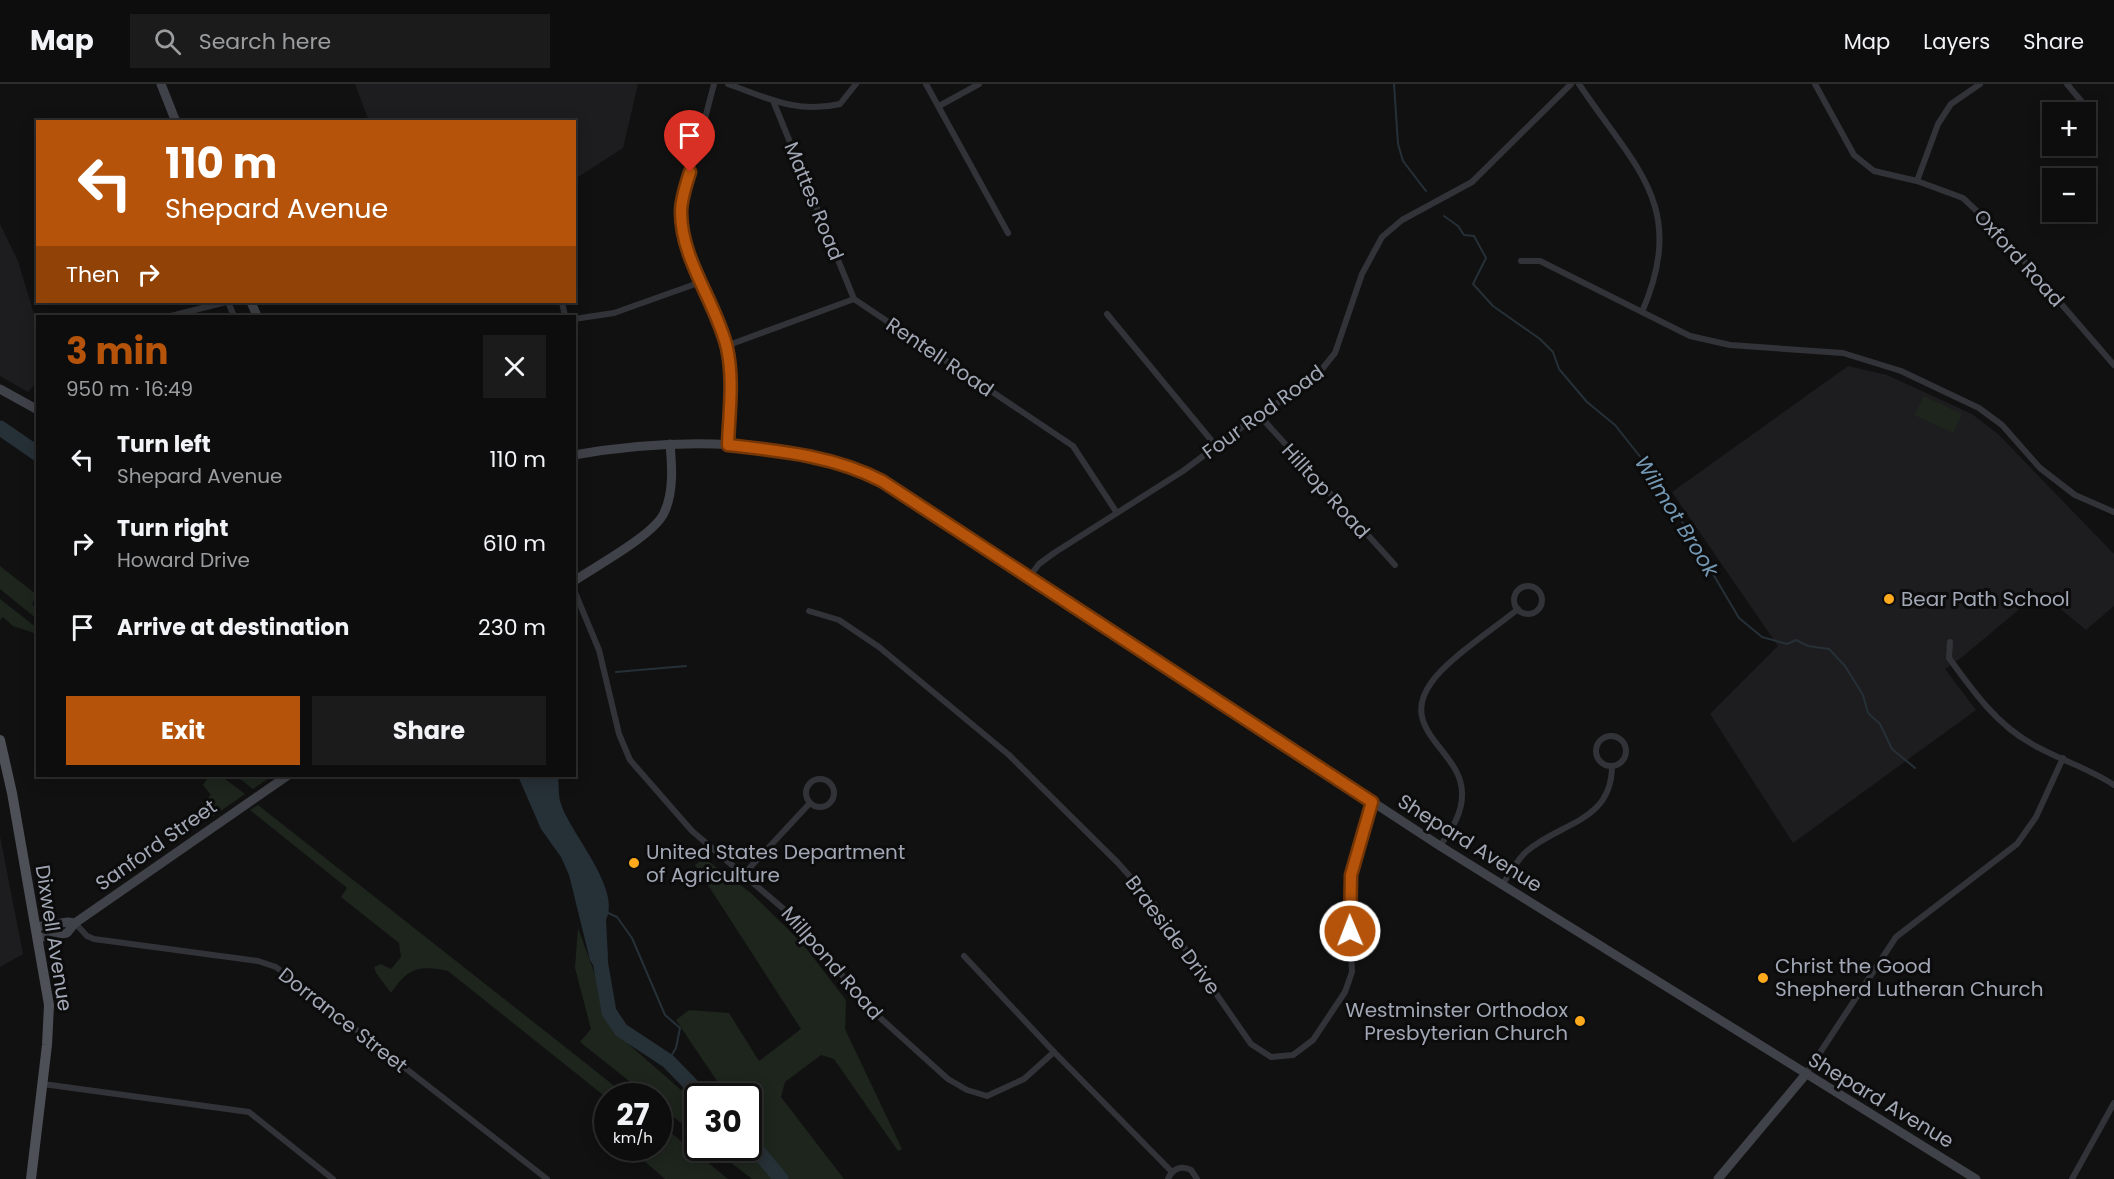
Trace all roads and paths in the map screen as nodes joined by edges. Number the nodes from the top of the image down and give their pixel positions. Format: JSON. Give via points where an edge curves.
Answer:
{"nodes":[{"id":1,"x":161,"y":84,"type":"edge"},
{"id":2,"x":714,"y":84,"type":"edge"},
{"id":3,"x":728,"y":84,"type":"edge"},
{"id":4,"x":856,"y":84,"type":"edge"},
{"id":5,"x":926,"y":84,"type":"edge"},
{"id":6,"x":979,"y":84,"type":"edge"},
{"id":7,"x":1571,"y":84,"type":"edge"},
{"id":8,"x":1579,"y":84,"type":"edge"},
{"id":9,"x":1815,"y":84,"type":"edge"},
{"id":10,"x":1980,"y":84,"type":"edge"},
{"id":11,"x":2067,"y":84,"type":"edge"},
{"id":12,"x":2082,"y":102,"type":"edge"},
{"id":13,"x":774,"y":103,"type":"junction"},
{"id":14,"x":939,"y":106,"type":"junction"},
{"id":15,"x":175,"y":120,"type":"edge"},
{"id":16,"x":1917,"y":181,"type":"junction"},
{"id":17,"x":1008,"y":233,"type":"dead end"},
{"id":18,"x":1521,"y":261,"type":"dead end"},
{"id":19,"x":701,"y":282,"type":"junction"},
{"id":20,"x":854,"y":299,"type":"junction"},
{"id":21,"x":223,"y":303,"type":"edge"},
{"id":22,"x":1642,"y":312,"type":"junction"},
{"id":23,"x":1107,"y":314,"type":"dead end"},
{"id":24,"x":175,"y":315,"type":"edge"},
{"id":25,"x":576,"y":319,"type":"edge"},
{"id":26,"x":726,"y":346,"type":"junction"},
{"id":27,"x":2114,"y":365,"type":"edge"},
{"id":28,"x":0,"y":389,"type":"edge"},
{"id":29,"x":36,"y":409,"type":"edge"},
{"id":30,"x":1259,"y":415,"type":"junction"},
{"id":31,"x":670,"y":444,"type":"junction"},
{"id":32,"x":728,"y":445,"type":"junction"},
{"id":33,"x":1216,"y":446,"type":"junction"},
{"id":34,"x":576,"y":454,"type":"edge"},
{"id":35,"x":2114,"y":512,"type":"edge"},
{"id":36,"x":1117,"y":513,"type":"junction"},
{"id":37,"x":1395,"y":566,"type":"dead end"},
{"id":38,"x":1030,"y":576,"type":"junction"},
{"id":39,"x":576,"y":580,"type":"edge"},
{"id":40,"x":576,"y":595,"type":"edge"},
{"id":41,"x":1518,"y":609,"type":"junction"},
{"id":42,"x":809,"y":611,"type":"dead end"},
{"id":43,"x":1950,"y":642,"type":"dead end"},
{"id":44,"x":0,"y":740,"type":"edge"},
{"id":45,"x":2063,"y":759,"type":"junction"},
{"id":46,"x":1612,"y":766,"type":"junction"},
{"id":47,"x":286,"y":777,"type":"edge"},
{"id":48,"x":2114,"y":785,"type":"edge"},
{"id":49,"x":1372,"y":802,"type":"junction"},
{"id":50,"x":810,"y":803,"type":"junction"},
{"id":51,"x":1440,"y":846,"type":"junction"},
{"id":52,"x":743,"y":875,"type":"junction"},
{"id":53,"x":1502,"y":885,"type":"junction"},
{"id":54,"x":75,"y":923,"type":"junction"},
{"id":55,"x":37,"y":932,"type":"junction"},
{"id":56,"x":964,"y":956,"type":"dead end"},
{"id":57,"x":1054,"y":1053,"type":"junction"},
{"id":58,"x":1806,"y":1074,"type":"junction"},
{"id":59,"x":42,"y":1084,"type":"junction"},
{"id":60,"x":2114,"y":1103,"type":"edge"},
{"id":61,"x":1172,"y":1172,"type":"junction"},
{"id":62,"x":31,"y":1179,"type":"edge"},
{"id":63,"x":333,"y":1179,"type":"edge"},
{"id":64,"x":547,"y":1179,"type":"edge"},
{"id":65,"x":1168,"y":1179,"type":"edge"},
{"id":66,"x":1197,"y":1179,"type":"edge"},
{"id":67,"x":1718,"y":1179,"type":"edge"},
{"id":68,"x":1976,"y":1179,"type":"edge"},
{"id":69,"x":2072,"y":1179,"type":"edge"}],
"edges":[{"from":1,"to":15,"type":"main road"},
{"from":2,"to":19,"type":"street","via":[[681,210],[686,240]]},
{"from":3,"to":13,"type":"street"},
{"from":4,"to":13,"type":"street","via":[[840,104],[821,108]]},
{"from":5,"to":14,"type":"street"},
{"from":6,"to":14,"type":"street"},
{"from":7,"to":30,"type":"street","name":"Four Rod Road","via":[[1472,182],[1391,227],[1368,260],[1342,338],[1328,364],[1314,379]]},
{"from":8,"to":22,"type":"street","via":[[1638,168],[1657,205],[1661,241],[1655,282]]},
{"from":9,"to":16,"type":"street","name":"Oxford Road","via":[[1854,155],[1874,171]]},
{"from":10,"to":16,"type":"street","via":[[1951,104],[1938,124]]},
{"from":11,"to":12,"type":"street"},
{"from":13,"to":20,"type":"street","name":"Mattes Road"},
{"from":14,"to":17,"type":"street"},
{"from":16,"to":27,"type":"street","name":"Oxford Road","via":[[1963,198],[1999,232]]},
{"from":18,"to":22,"type":"street","via":[[1540,261]]},
{"from":19,"to":25,"type":"street","via":[[614,313]]},
{"from":19,"to":26,"type":"street"},
{"from":20,"to":26,"type":"street"},
{"from":20,"to":36,"type":"street","name":"Rentell Road","via":[[1073,446]]},
{"from":21,"to":24,"type":"street"},
{"from":22,"to":35,"type":"street","via":[[1690,336],[1720,343],[1843,354],[1900,371],[1979,408],[2002,425],[2040,468],[2075,495]]},
{"from":23,"to":33,"type":"street"},
{"from":26,"to":32,"type":"street","via":[[731,382]]},
{"from":28,"to":29,"type":"main road"},
{"from":30,"to":33,"type":"street","name":"Four Rod Road"},
{"from":30,"to":37,"type":"street","name":"Hilltop Road"},
{"from":31,"to":32,"type":"main road","name":"Shepard Avenue"},
{"from":31,"to":34,"type":"main road","name":"Shepard Avenue"},
{"from":31,"to":39,"type":"main road","via":[[670,493],[663,515],[650,530]]},
{"from":32,"to":38,"type":"main road","name":"Shepard Avenue","via":[[823,459],[864,471]]},
{"from":33,"to":36,"type":"street","name":"Four Rod Road"},
{"from":36,"to":38,"type":"street","name":"Four Rod Road","via":[[1054,553]]},
{"from":38,"to":49,"type":"main road","name":"Shepard Avenue"},
{"from":40,"to":52,"type":"street","name":"Millpond Road","via":[[599,650],[619,734],[630,760],[692,831]]},
{"from":41,"to":41,"type":"street","via":[[1528,614],[1537,611],[1542,601],[1539,592],[1530,587],[1521,589],[1515,598]]},
{"from":41,"to":51,"type":"street","via":[[1439,673],[1425,694],[1423,722],[1429,736],[1451,761],[1462,791],[1455,823]]},
{"from":42,"to":49,"type":"street","name":"Braeside Drive","via":[[839,620],[879,647],[1009,755],[1152,901],[1251,1044],[1271,1057],[1293,1055],[1313,1040],[1345,992],[1352,972],[1348,910],[1351,875]]},
{"from":43,"to":45,"type":"street","via":[[1949,658],[1990,711],[2019,736]]},
{"from":44,"to":55,"type":"main road","name":"Dixwell Avenue"},
{"from":45,"to":48,"type":"street"},
{"from":45,"to":58,"type":"street","via":[[2036,817],[2018,843],[1896,937]]},
{"from":46,"to":46,"type":"street","via":[[1621,763],[1626,750],[1623,742],[1612,736],[1599,742],[1596,752],[1599,761]]},
{"from":46,"to":53,"type":"street","via":[[1609,785],[1592,815],[1545,837],[1525,852]]},
{"from":47,"to":54,"type":"main road","name":"Sanford Street"},
{"from":49,"to":51,"type":"main road","name":"Shepard Avenue"},
{"from":50,"to":50,"type":"street","via":[[821,807],[829,804],[834,793],[830,783],[820,778],[808,784],[805,792]]},
{"from":50,"to":52,"type":"street"},
{"from":51,"to":53,"type":"main road","name":"Shepard Avenue"},
{"from":52,"to":57,"type":"street","name":"Millpond Road","via":[[799,922],[867,1006],[957,1085],[987,1096],[1024,1079]]},
{"from":53,"to":58,"type":"main road","name":"Shepard Avenue"},
{"from":54,"to":55,"type":"main road","name":"Sanford Street"},
{"from":54,"to":64,"type":"street","name":"Dorrance Street","via":[[94,939],[258,961],[276,967]]},
{"from":55,"to":59,"type":"main road","name":"Dixwell Avenue","via":[[50,1015]]},
{"from":56,"to":57,"type":"street"},
{"from":57,"to":61,"type":"street"},
{"from":58,"to":67,"type":"main road"},
{"from":58,"to":68,"type":"main road","name":"Shepard Avenue"},
{"from":59,"to":62,"type":"main road","name":"Dixwell Avenue"},
{"from":59,"to":63,"type":"street","via":[[249,1112]]},
{"from":60,"to":69,"type":"street"},
{"from":61,"to":65,"type":"street"},
{"from":61,"to":66,"type":"street","via":[[1187,1168]]}]}
